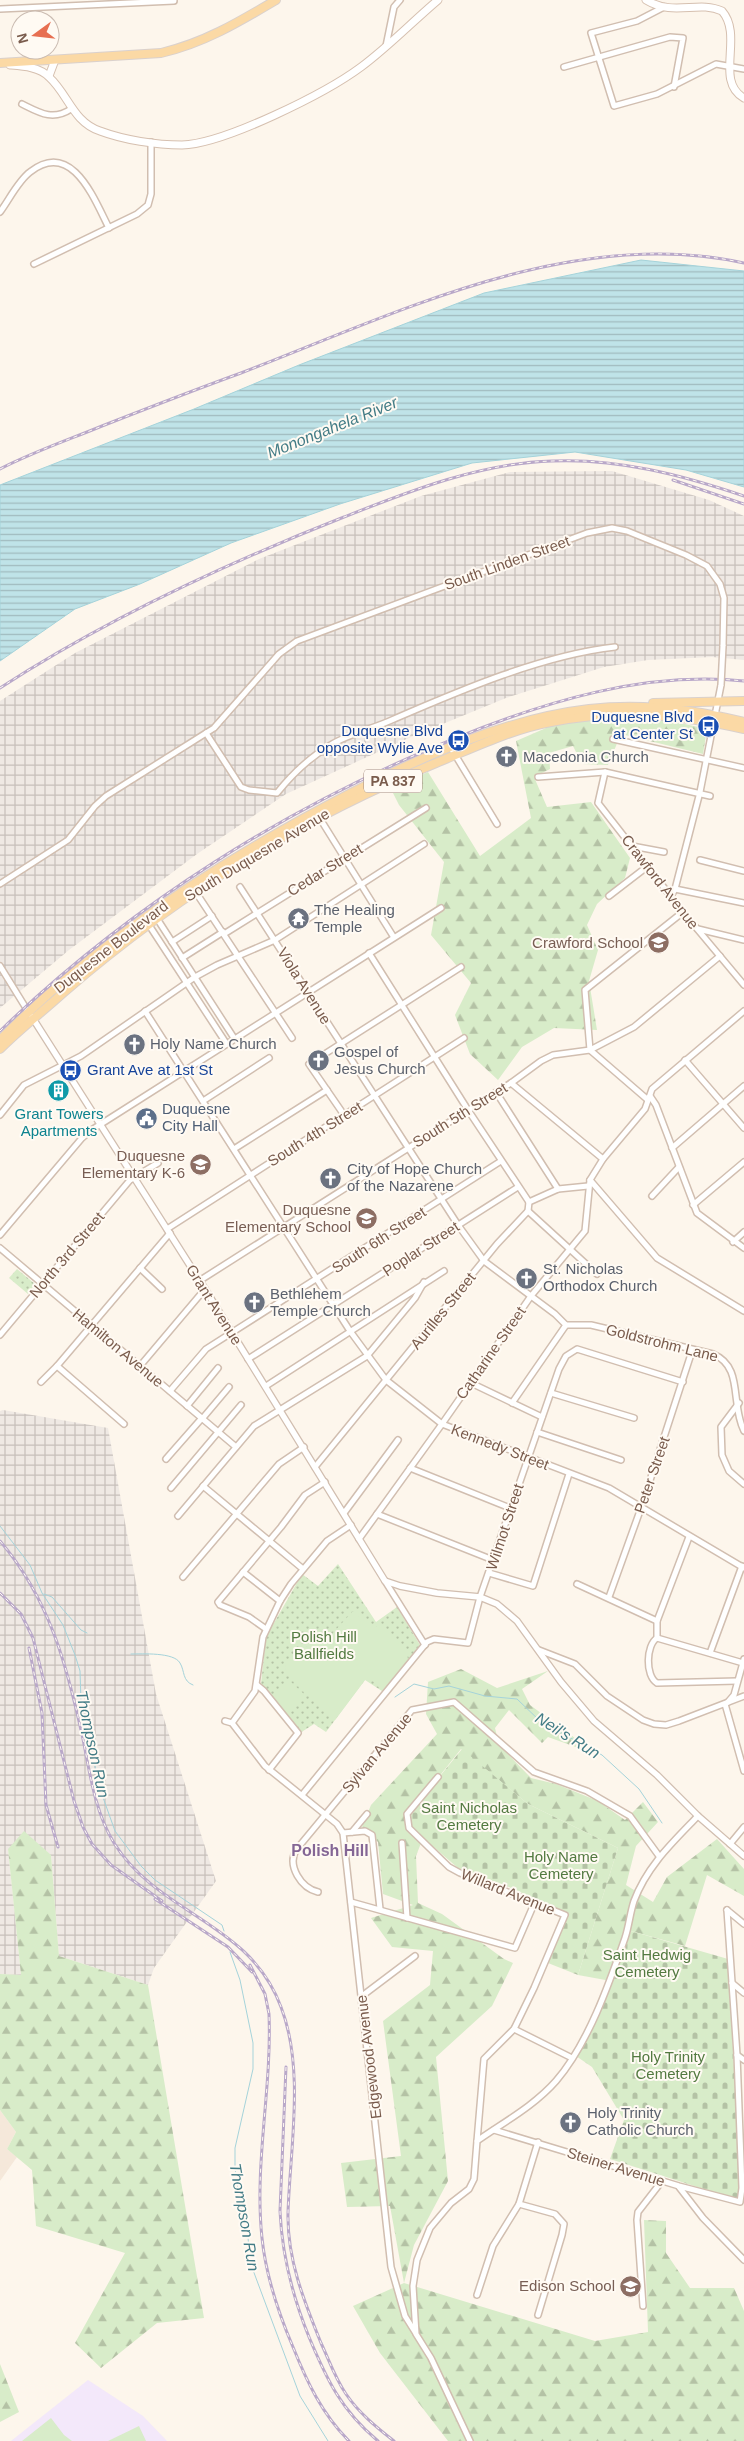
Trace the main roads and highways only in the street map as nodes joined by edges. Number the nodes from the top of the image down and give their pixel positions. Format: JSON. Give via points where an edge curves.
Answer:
{"nodes":[{"id":1,"x":276,"y":0,"type":"edge"},
{"id":2,"x":438,"y":0,"type":"edge"},
{"id":3,"x":646,"y":0,"type":"edge"},
{"id":4,"x":54,"y":60,"type":"joint"},
{"id":5,"x":60,"y":60,"type":"edge"},
{"id":6,"x":3,"y":64,"type":"edge"},
{"id":7,"x":48,"y":76,"type":"junction"},
{"id":8,"x":744,"y":98,"type":"edge"},
{"id":9,"x":744,"y":700,"type":"edge"},
{"id":10,"x":589,"y":709,"type":"junction"},
{"id":11,"x":554,"y":715,"type":"joint"},
{"id":12,"x":716,"y":719,"type":"junction"},
{"id":13,"x":744,"y":722,"type":"edge"},
{"id":14,"x":744,"y":729,"type":"edge"},
{"id":15,"x":453,"y":751,"type":"junction"},
{"id":16,"x":155,"y":915,"type":"junction"},
{"id":17,"x":147,"y":921,"type":"joint"},
{"id":18,"x":31,"y":1016,"type":"junction"},
{"id":19,"x":0,"y":1040,"type":"edge"},
{"id":20,"x":0,"y":1049,"type":"edge"}],
"edges":[{"from":1,"to":5,"type":"main road","via":[[226,30],[186,47],[161,53]]},
{"from":2,"to":7,"type":"main road","via":[[362,67],[333,87],[225,136],[183,145],[99,131],[86,124],[71,109]]},
{"from":3,"to":8,"type":"main road","via":[[664,7],[704,2],[722,12],[732,26],[734,39],[733,86]]},
{"from":4,"to":6,"type":"main road"},
{"from":4,"to":7,"type":"main road"},
{"from":6,"to":7,"type":"main road","via":[[33,68]]},
{"from":9,"to":10,"type":"main road","number":"PA 837"},
{"from":10,"to":11,"type":"main road","name":"South Duquesne Avenue","number":"PA 837"},
{"from":10,"to":12,"type":"main road","name":"South Duquesne Avenue","via":[[648,707]]},
{"from":11,"to":15,"type":"main road","name":"Duquesne Boulevard","number":"PA 837","via":[[506,727]]},
{"from":12,"to":13,"type":"main road","name":"South Duquesne Avenue"},
{"from":12,"to":14,"type":"main road","name":"South Duquesne Avenue","number":"PA 837"},
{"from":12,"to":15,"type":"main road","name":"South Duquesne Avenue","number":"PA 837","via":[[655,713],[581,717],[530,727]]},
{"from":15,"to":16,"type":"main road","name":"South Duquesne Avenue","number":"PA 837","via":[[272,842]]},
{"from":15,"to":16,"type":"main road","name":"Duquesne Boulevard","number":"PA 837","via":[[384,777],[308,816],[233,859]]},
{"from":16,"to":17,"type":"main road","name":"South Duquesne Avenue","number":"PA 837"},
{"from":17,"to":18,"type":"main road","name":"Duquesne Boulevard","number":"PA 837","via":[[78,970]]},
{"from":18,"to":19,"type":"main road","name":"Duquesne Boulevard","number":"PA 837"},
{"from":18,"to":20,"type":"main road","name":"Duquesne Boulevard","number":"PA 837"}]}
